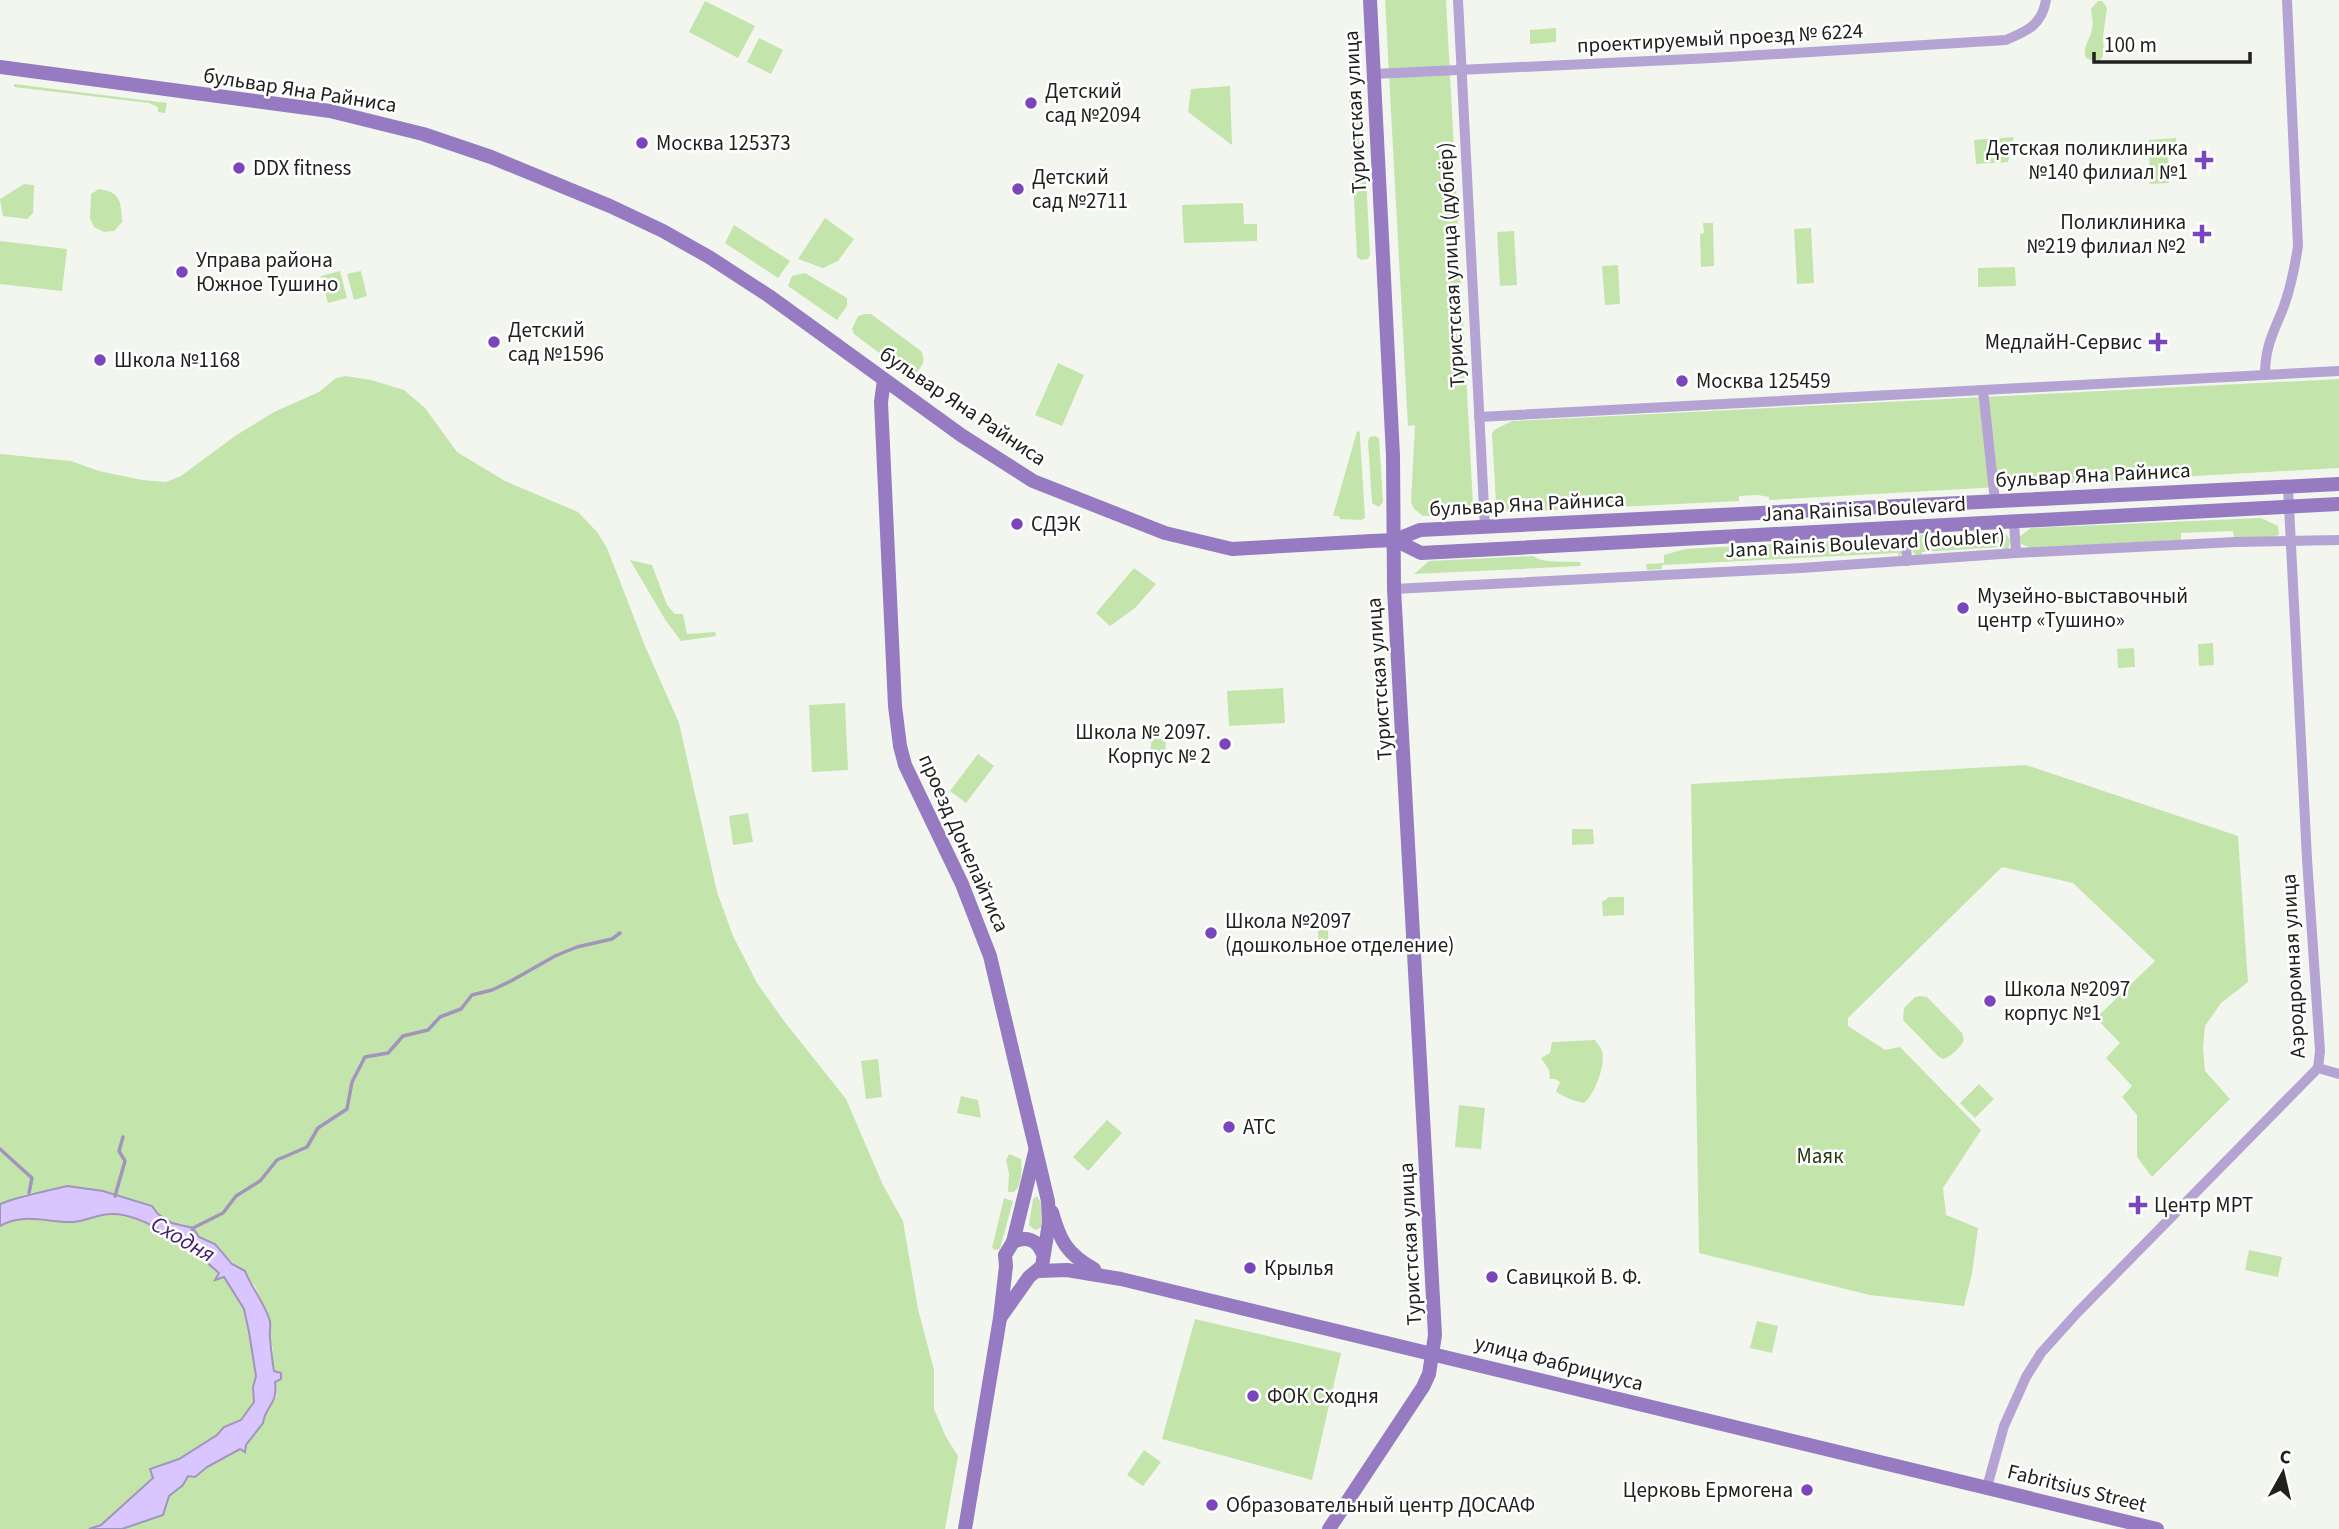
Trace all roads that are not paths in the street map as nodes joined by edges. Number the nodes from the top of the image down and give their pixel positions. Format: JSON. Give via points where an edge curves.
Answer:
{"nodes":[{"id":1,"x":1370,"y":0,"type":"edge"},
{"id":2,"x":1458,"y":0,"type":"edge"},
{"id":3,"x":2046,"y":0,"type":"edge"},
{"id":4,"x":2287,"y":0,"type":"edge"},
{"id":5,"x":0,"y":67,"type":"edge"},
{"id":6,"x":1461,"y":70,"type":"junction"},
{"id":7,"x":1374,"y":74,"type":"junction"},
{"id":8,"x":2339,"y":371,"type":"edge"},
{"id":9,"x":2265,"y":375,"type":"junction"},
{"id":10,"x":884,"y":380,"type":"junction"},
{"id":11,"x":1983,"y":390,"type":"junction"},
{"id":12,"x":1479,"y":417,"type":"junction"},
{"id":13,"x":2339,"y":484,"type":"edge"},
{"id":14,"x":2288,"y":486,"type":"junction"},
{"id":15,"x":1995,"y":501,"type":"junction"},
{"id":16,"x":2339,"y":503,"type":"edge"},
{"id":17,"x":2290,"y":506,"type":"junction"},
{"id":18,"x":2014,"y":522,"type":"junction"},
{"id":19,"x":1485,"y":527,"type":"junction"},
{"id":20,"x":1905,"y":528,"type":"junction"},
{"id":21,"x":1395,"y":540,"type":"junction"},
{"id":22,"x":2339,"y":540,"type":"edge"},
{"id":23,"x":2292,"y":542,"type":"junction"},
{"id":24,"x":2016,"y":553,"type":"junction"},
{"id":25,"x":1907,"y":561,"type":"junction"},
{"id":26,"x":1394,"y":589,"type":"junction"},
{"id":27,"x":2318,"y":1068,"type":"junction"},
{"id":28,"x":2339,"y":1074,"type":"edge"},
{"id":29,"x":1035,"y":1151,"type":"junction"},
{"id":30,"x":1048,"y":1201,"type":"junction"},
{"id":31,"x":1013,"y":1242,"type":"junction"},
{"id":32,"x":1043,"y":1254,"type":"junction"},
{"id":33,"x":1006,"y":1266,"type":"junction"},
{"id":34,"x":1094,"y":1269,"type":"junction"},
{"id":35,"x":1034,"y":1274,"type":"junction"},
{"id":36,"x":1121,"y":1279,"type":"junction"},
{"id":37,"x":1000,"y":1318,"type":"junction"},
{"id":38,"x":1433,"y":1354,"type":"junction"},
{"id":39,"x":1987,"y":1487,"type":"junction"},
{"id":40,"x":965,"y":1529,"type":"edge"},
{"id":41,"x":1329,"y":1529,"type":"edge"},
{"id":42,"x":2157,"y":1529,"type":"edge"}],
"edges":[{"from":1,"to":7,"type":"main road","name":"Туристская улица"},
{"from":2,"to":6,"type":"street","name":"Туристская улица (дублёр)"},
{"from":3,"to":6,"type":"street","name":"проектируемый проезд № 6224","via":[[2037,24],[2006,40]]},
{"from":4,"to":9,"type":"street","via":[[2298,246],[2292,280],[2268,343]]},
{"from":5,"to":10,"type":"main road","name":"бульвар Яна Райниса","via":[[330,111],[459,145],[610,206],[686,244],[758,289]]},
{"from":6,"to":7,"type":"street","name":"проектируемый проезд № 6224"},
{"from":6,"to":12,"type":"street","name":"Туристская улица (дублёр)"},
{"from":7,"to":21,"type":"main road","name":"Туристская улица"},
{"from":8,"to":9,"type":"street"},
{"from":9,"to":11,"type":"street"},
{"from":10,"to":21,"type":"main road","name":"бульвар Яна Райниса","via":[[1033,481],[1165,533],[1232,548]]},
{"from":10,"to":29,"type":"main road","name":"проезд Донелайтиса","via":[[881,402],[900,746],[990,956]]},
{"from":11,"to":12,"type":"street"},
{"from":11,"to":15,"type":"street"},
{"from":12,"to":19,"type":"street","name":"Туристская улица (дублёр)"},
{"from":13,"to":14,"type":"main road","name":"бульвар Яна Райниса"},
{"from":14,"to":15,"type":"main road","name":"бульвар Яна Райниса"},
{"from":14,"to":17,"type":"street","name":"Аэродромная улица"},
{"from":15,"to":19,"type":"main road","name":"бульвар Яна Райниса"},
{"from":16,"to":17,"type":"main road","name":"Jana Rainisa Boulevard"},
{"from":17,"to":18,"type":"main road","name":"Jana Rainisa Boulevard"},
{"from":17,"to":23,"type":"street","name":"Аэродромная улица"},
{"from":18,"to":20,"type":"main road","name":"Jana Rainisa Boulevard"},
{"from":18,"to":24,"type":"street"},
{"from":19,"to":21,"type":"main road","name":"бульвар Яна Райниса","via":[[1420,530]]},
{"from":20,"to":21,"type":"main road","name":"Jana Rainisa Boulevard","via":[[1421,553]]},
{"from":20,"to":25,"type":"street"},
{"from":21,"to":26,"type":"main road","name":"Туристская улица"},
{"from":22,"to":23,"type":"street","name":"Jana Rainis Boulevard (doubler)"},
{"from":23,"to":24,"type":"street","name":"Jana Rainis Boulevard (doubler)"},
{"from":23,"to":27,"type":"street","name":"Аэродромная улица"},
{"from":24,"to":25,"type":"street","name":"Jana Rainis Boulevard (doubler)"},
{"from":25,"to":26,"type":"street","name":"Jana Rainis Boulevard (doubler)"},
{"from":26,"to":38,"type":"main road","name":"Туристская улица","via":[[1436,1323]]},
{"from":27,"to":28,"type":"street"},
{"from":27,"to":39,"type":"street","name":"Аэродромная улица","via":[[2041,1353],[2014,1401]]},
{"from":29,"to":30,"type":"main road","name":"проезд Донелайтиса"},
{"from":29,"to":31,"type":"main road","name":"проезд Донелайтиса"},
{"from":30,"to":32,"type":"main road","name":"проезд Донелайтиса"},
{"from":30,"to":34,"type":"main road","via":[[1065,1246]]},
{"from":31,"to":32,"type":"main road","via":[[1033,1241]]},
{"from":31,"to":33,"type":"main road","name":"проезд Донелайтиса","via":[[1005,1255]]},
{"from":32,"to":34,"type":"main road","name":"улица Фабрициуса"},
{"from":32,"to":35,"type":"main road","name":"проезд Донелайтиса"},
{"from":33,"to":35,"type":"main road","via":[[1024,1278]]},
{"from":33,"to":37,"type":"main road","name":"проезд Донелайтиса"},
{"from":34,"to":36,"type":"main road","name":"улица Фабрициуса"},
{"from":35,"to":36,"type":"main road","name":"улица Фабрициуса","via":[[1067,1270]]},
{"from":35,"to":37,"type":"main road","name":"проезд Донелайтиса"},
{"from":36,"to":38,"type":"main road","name":"улица Фабрициуса"},
{"from":37,"to":40,"type":"main road","name":"проезд Донелайтиса"},
{"from":38,"to":39,"type":"main road","name":"улица Фабрициуса"},
{"from":38,"to":41,"type":"main road","name":"Туристская улица","via":[[1423,1387]]},
{"from":39,"to":42,"type":"main road","name":"Fabritsius Street"}]}
